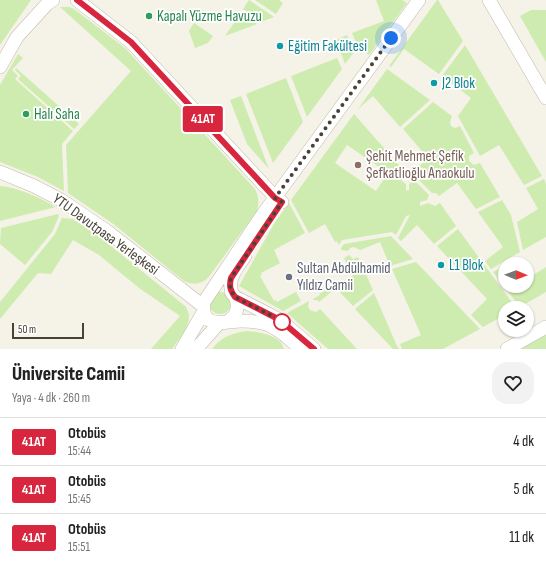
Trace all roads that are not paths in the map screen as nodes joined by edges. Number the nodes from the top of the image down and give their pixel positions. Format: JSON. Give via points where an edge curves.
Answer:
{"nodes":[{"id":1,"x":53,"y":0,"type":"edge"},
{"id":2,"x":77,"y":0,"type":"edge"},
{"id":3,"x":419,"y":0,"type":"edge"},
{"id":4,"x":429,"y":0,"type":"edge"},
{"id":5,"x":489,"y":0,"type":"edge"},
{"id":6,"x":0,"y":67,"type":"edge"},
{"id":7,"x":546,"y":98,"type":"edge"},
{"id":8,"x":0,"y":172,"type":"edge"},
{"id":9,"x":0,"y":177,"type":"edge"},
{"id":10,"x":34,"y":186,"type":"junction"},
{"id":11,"x":279,"y":200,"type":"junction"},
{"id":12,"x":233,"y":295,"type":"junction"},
{"id":13,"x":206,"y":302,"type":"junction"},
{"id":14,"x":221,"y":323,"type":"junction"},
{"id":15,"x":546,"y":327,"type":"edge"},
{"id":16,"x":182,"y":349,"type":"edge"},
{"id":17,"x":196,"y":349,"type":"edge"},
{"id":18,"x":301,"y":349,"type":"edge"},
{"id":19,"x":314,"y":349,"type":"edge"},
{"id":20,"x":506,"y":349,"type":"edge"}],
"edges":[{"from":1,"to":6,"type":"street","via":[[17,38]]},
{"from":2,"to":11,"type":"street","via":[[137,47]]},
{"from":3,"to":11,"type":"street"},
{"from":4,"to":11,"type":"street"},
{"from":5,"to":7,"type":"street"},
{"from":8,"to":10,"type":"street","name":"YTU Davutpasa Yerleşkesi"},
{"from":9,"to":10,"type":"street","name":"YTU Davutpasa Yerleşkesi"},
{"from":10,"to":13,"type":"street","name":"YTU Davutpasa Yerleşkesi","via":[[61,200],[107,231],[175,286]]},
{"from":11,"to":12,"type":"street","via":[[231,278],[229,286]]},
{"from":11,"to":13,"type":"street"},
{"from":12,"to":13,"type":"street","via":[[220,289],[214,290]]},
{"from":12,"to":14,"type":"street","via":[[238,302],[237,313],[229,321]]},
{"from":12,"to":19,"type":"street","via":[[280,320]]},
{"from":13,"to":14,"type":"street","name":"YTU Davutpasa Yerleşkesi","via":[[209,319]]},
{"from":13,"to":16,"type":"street"},
{"from":14,"to":17,"type":"street"},
{"from":14,"to":18,"type":"street","via":[[241,321],[265,324],[281,332]]},
{"from":15,"to":20,"type":"street"}]}
